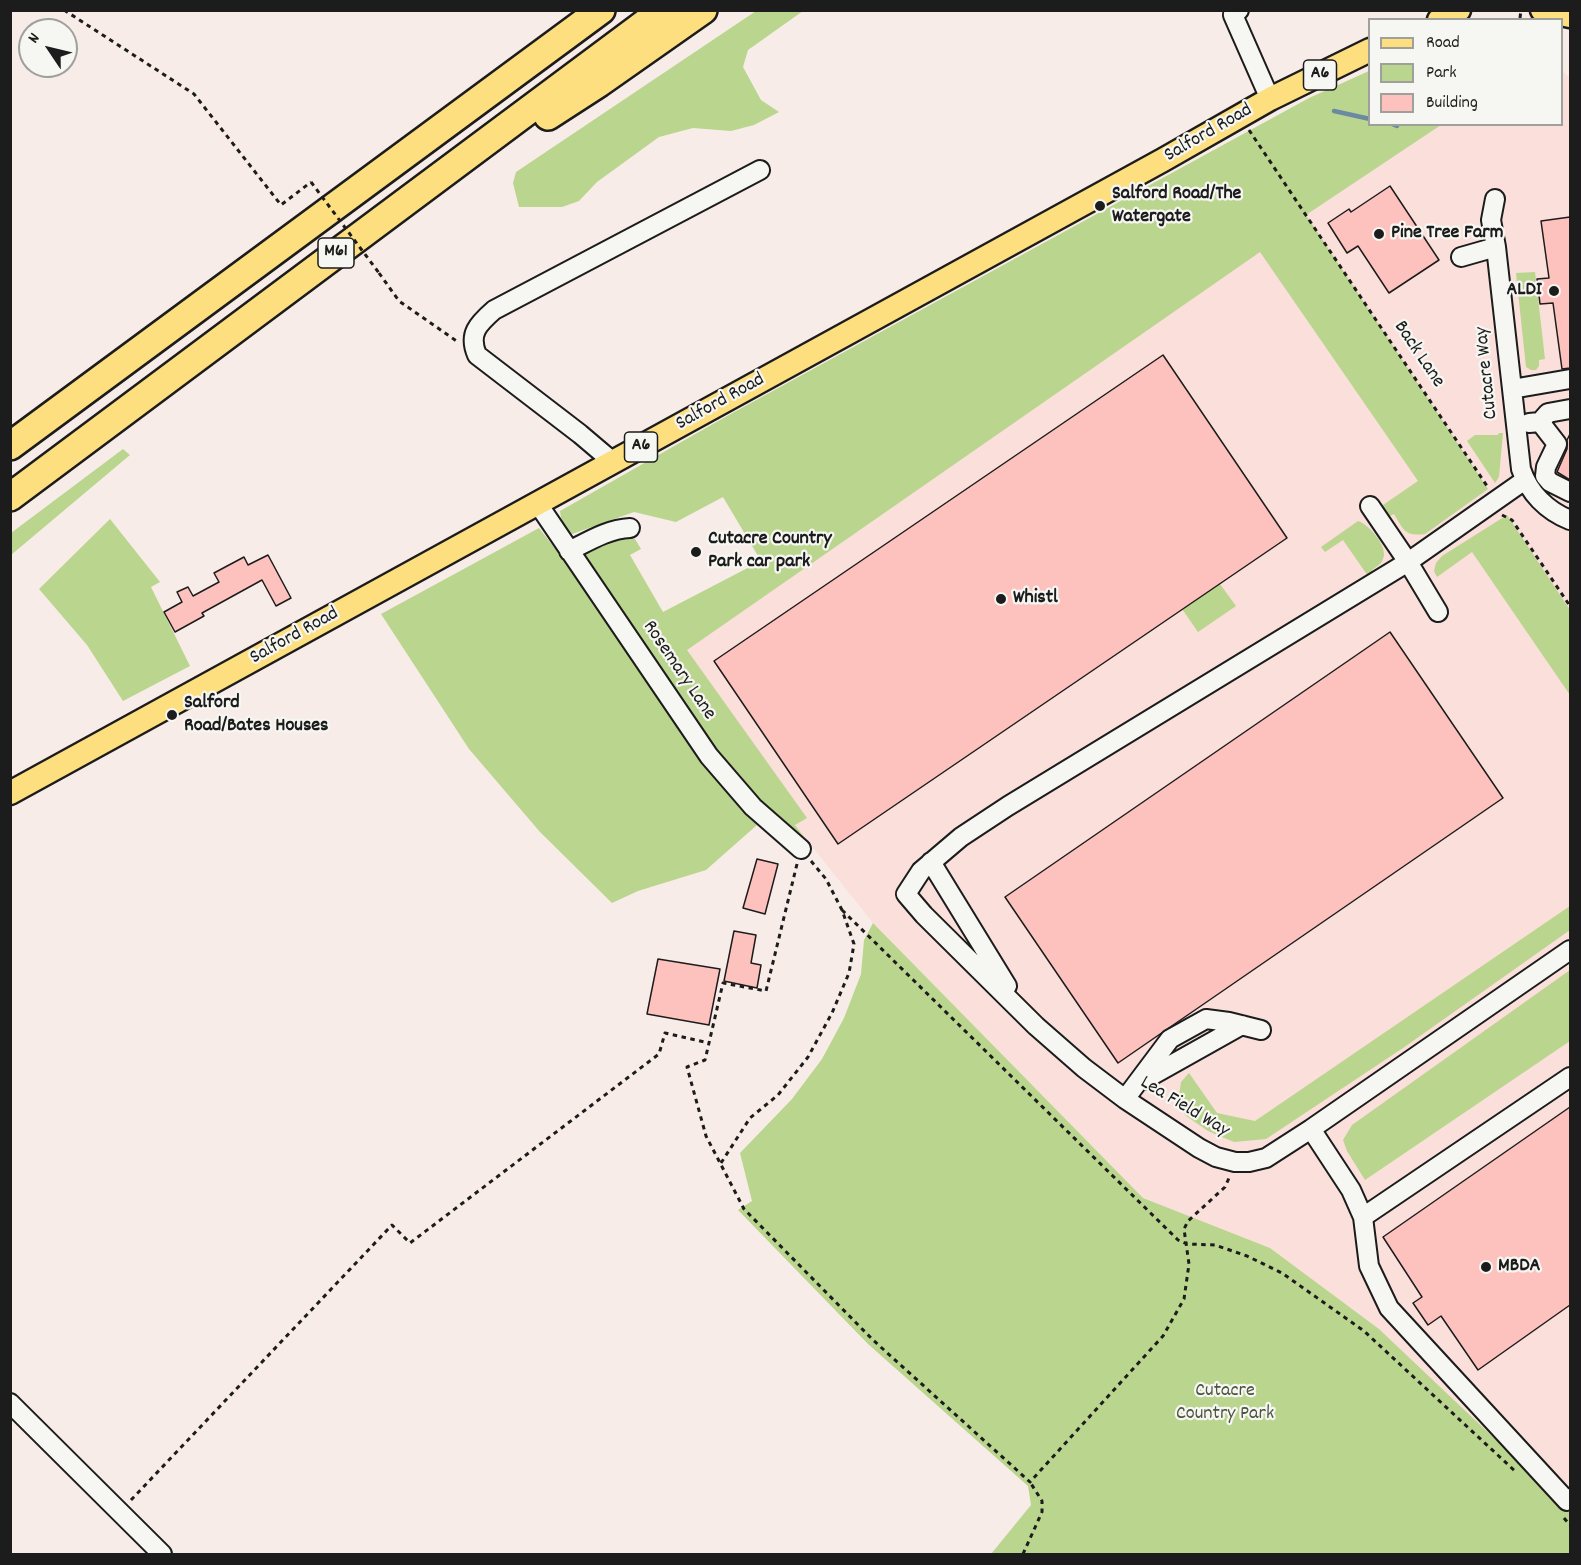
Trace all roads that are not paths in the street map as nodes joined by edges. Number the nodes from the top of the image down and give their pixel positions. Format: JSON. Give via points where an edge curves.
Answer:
{"nodes":[{"id":1,"x":581,"y":10,"type":"edge"},
{"id":2,"x":601,"y":10,"type":"edge"},
{"id":3,"x":663,"y":10,"type":"edge"},
{"id":4,"x":703,"y":10,"type":"edge"},
{"id":5,"x":1239,"y":10,"type":"edge"},
{"id":6,"x":1542,"y":10,"type":"edge"},
{"id":7,"x":1567,"y":10,"type":"edge"},
{"id":8,"x":1570,"y":15,"type":"edge"},
{"id":9,"x":1368,"y":51,"type":"edge"},
{"id":10,"x":1270,"y":99,"type":"junction"},
{"id":11,"x":446,"y":126,"type":"junction"},
{"id":12,"x":760,"y":170,"type":"dead end"},
{"id":13,"x":1495,"y":199,"type":"dead end"},
{"id":14,"x":1496,"y":246,"type":"junction"},
{"id":15,"x":332,"y":256,"type":"junction"},
{"id":16,"x":1461,"y":257,"type":"dead end"},
{"id":17,"x":1570,"y":379,"type":"edge"},
{"id":18,"x":1512,"y":389,"type":"junction"},
{"id":19,"x":1570,"y":409,"type":"edge"},
{"id":20,"x":1540,"y":422,"type":"junction"},
{"id":21,"x":1516,"y":424,"type":"junction"},
{"id":22,"x":10,"y":446,"type":"edge"},
{"id":23,"x":613,"y":462,"type":"junction"},
{"id":24,"x":1525,"y":480,"type":"junction"},
{"id":25,"x":1570,"y":492,"type":"edge"},
{"id":26,"x":10,"y":497,"type":"edge"},
{"id":27,"x":538,"y":504,"type":"junction"},
{"id":28,"x":1370,"y":506,"type":"dead end"},
{"id":29,"x":1570,"y":520,"type":"edge"},
{"id":30,"x":630,"y":528,"type":"dead end"},
{"id":31,"x":569,"y":551,"type":"junction"},
{"id":32,"x":1408,"y":562,"type":"junction"},
{"id":33,"x":1438,"y":612,"type":"dead end"},
{"id":34,"x":10,"y":793,"type":"edge"},
{"id":35,"x":801,"y":849,"type":"road end"},
{"id":36,"x":932,"y":862,"type":"junction"},
{"id":37,"x":1570,"y":950,"type":"edge"},
{"id":38,"x":1022,"y":1011,"type":"junction"},
{"id":39,"x":1261,"y":1030,"type":"dead end"},
{"id":40,"x":1570,"y":1077,"type":"edge"},
{"id":41,"x":1125,"y":1099,"type":"junction"},
{"id":42,"x":1311,"y":1129,"type":"junction"},
{"id":43,"x":1363,"y":1217,"type":"junction"},
{"id":44,"x":10,"y":1403,"type":"edge"},
{"id":45,"x":1564,"y":1505,"type":"edge"},
{"id":46,"x":162,"y":1554,"type":"edge"}],
"edges":[{"from":1,"to":11,"type":"highway","number":"M61"},
{"from":2,"to":11,"type":"highway","number":"M61"},
{"from":3,"to":15,"type":"highway","number":"M61"},
{"from":4,"to":15,"type":"highway","number":"M61","via":[[599,83]]},
{"from":5,"to":10,"type":"street","via":[[1233,15]]},
{"from":6,"to":8,"type":"main road"},
{"from":7,"to":8,"type":"main road"},
{"from":9,"to":10,"type":"main road","name":"Salford Road","number":"A6"},
{"from":10,"to":23,"type":"main road","name":"Salford Road","number":"A6"},
{"from":11,"to":22,"type":"highway","number":"M61"},
{"from":12,"to":23,"type":"street","via":[[494,310],[474,336],[477,355]]},
{"from":13,"to":14,"type":"street","name":"Cutacre Way","via":[[1491,220]]},
{"from":14,"to":16,"type":"street"},
{"from":14,"to":18,"type":"street","name":"Cutacre Way"},
{"from":15,"to":26,"type":"highway","number":"M61"},
{"from":17,"to":18,"type":"street"},
{"from":18,"to":21,"type":"street","name":"Cutacre Way"},
{"from":19,"to":20,"type":"street","via":[[1548,413]]},
{"from":20,"to":21,"type":"street"},
{"from":20,"to":25,"type":"street","via":[[1557,444],[1545,476]]},
{"from":21,"to":24,"type":"street","name":"Cutacre Way"},
{"from":23,"to":27,"type":"main road","name":"Salford Road","number":"A6"},
{"from":24,"to":29,"type":"street","name":"Cutacre Way","via":[[1550,509]]},
{"from":24,"to":32,"type":"street"},
{"from":27,"to":31,"type":"street","name":"Rosemary Lane"},
{"from":27,"to":34,"type":"main road","name":"Salford Road","number":"A6"},
{"from":28,"to":32,"type":"street"},
{"from":30,"to":31,"type":"street","via":[[606,533]]},
{"from":31,"to":35,"type":"street","name":"Rosemary Lane","via":[[709,756],[753,807]]},
{"from":32,"to":33,"type":"street"},
{"from":32,"to":36,"type":"street","via":[[1008,806]]},
{"from":36,"to":38,"type":"street"},
{"from":36,"to":38,"type":"street","name":"Lea Field Way","via":[[906,894]]},
{"from":37,"to":42,"type":"street","name":"Lea Field Way"},
{"from":38,"to":41,"type":"street","name":"Lea Field Way","via":[[1084,1068]]},
{"from":39,"to":41,"type":"street","via":[[1206,1019],[1170,1039]]},
{"from":40,"to":43,"type":"street"},
{"from":41,"to":42,"type":"street","name":"Lea Field Way","via":[[1199,1148],[1235,1162],[1266,1158]]},
{"from":42,"to":43,"type":"street","via":[[1351,1190]]},
{"from":43,"to":45,"type":"street","via":[[1369,1266],[1389,1308],[1567,1501]]},
{"from":44,"to":46,"type":"street"}]}
